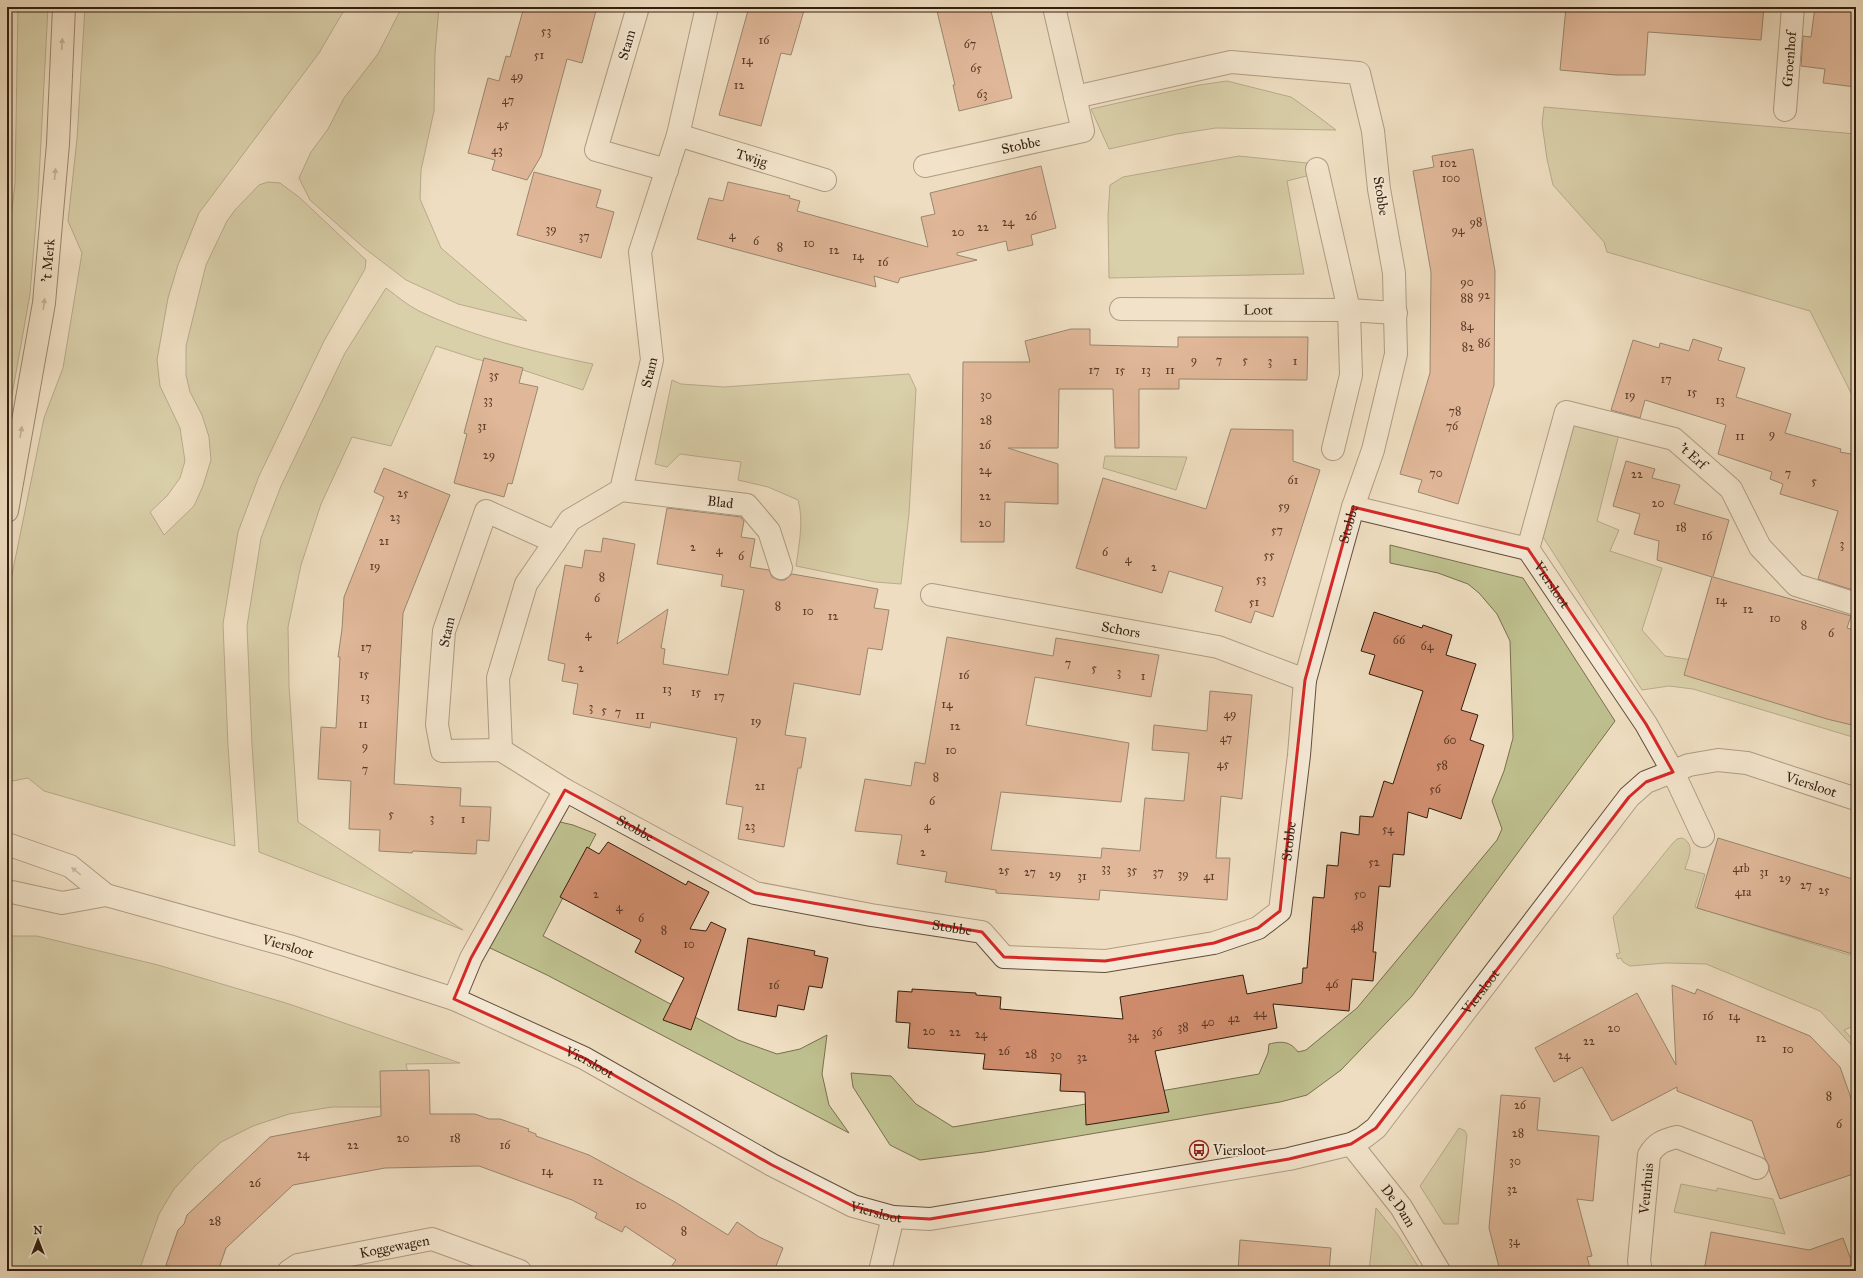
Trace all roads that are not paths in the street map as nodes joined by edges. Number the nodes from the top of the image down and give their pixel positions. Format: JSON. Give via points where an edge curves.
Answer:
{"nodes":[{"id":1,"x":64,"y":7,"type":"edge"},
{"id":2,"x":638,"y":7,"type":"edge"},
{"id":3,"x":707,"y":7,"type":"edge"},
{"id":4,"x":1054,"y":7,"type":"edge"},
{"id":5,"x":1793,"y":7,"type":"edge"},
{"id":6,"x":1075,"y":97,"type":"junction"},
{"id":7,"x":1784,"y":110,"type":"dead end"},
{"id":8,"x":678,"y":135,"type":"junction"},
{"id":9,"x":925,"y":166,"type":"dead end"},
{"id":10,"x":1317,"y":169,"type":"dead end"},
{"id":11,"x":666,"y":170,"type":"junction"},
{"id":12,"x":825,"y":180,"type":"dead end"},
{"id":13,"x":1121,"y":309,"type":"dead end"},
{"id":14,"x":1349,"y":310,"type":"junction"},
{"id":15,"x":1396,"y":312,"type":"junction"},
{"id":16,"x":1333,"y":449,"type":"dead end"},
{"id":17,"x":621,"y":490,"type":"junction"},
{"id":18,"x":1353,"y":507,"type":"junction"},
{"id":19,"x":7,"y":511,"type":"edge"},
{"id":20,"x":555,"y":542,"type":"junction"},
{"id":21,"x":1528,"y":549,"type":"junction"},
{"id":22,"x":781,"y":568,"type":"dead end"},
{"id":23,"x":932,"y":595,"type":"dead end"},
{"id":24,"x":1856,"y":604,"type":"edge"},
{"id":25,"x":1305,"y":680,"type":"junction"},
{"id":26,"x":501,"y":750,"type":"junction"},
{"id":27,"x":1673,"y":772,"type":"junction"},
{"id":28,"x":565,"y":790,"type":"junction"},
{"id":29,"x":1856,"y":799,"type":"edge"},
{"id":30,"x":1703,"y":836,"type":"dead end"},
{"id":31,"x":7,"y":844,"type":"edge"},
{"id":32,"x":7,"y":892,"type":"edge"},
{"id":33,"x":106,"y":895,"type":"junction"},
{"id":34,"x":454,"y":999,"type":"junction"},
{"id":35,"x":1351,"y":1144,"type":"junction"},
{"id":36,"x":1757,"y":1168,"type":"dead end"},
{"id":37,"x":893,"y":1217,"type":"junction"},
{"id":38,"x":290,"y":1271,"type":"edge"},
{"id":39,"x":520,"y":1271,"type":"edge"},
{"id":40,"x":880,"y":1271,"type":"edge"},
{"id":41,"x":1439,"y":1271,"type":"edge"},
{"id":42,"x":1641,"y":1271,"type":"edge"}],
"edges":[{"from":19,"to":1,"type":"main road","name":"'t Merk","one_way":true,"via":[[44,302],[58,144]]},
{"from":2,"to":11,"type":"street","name":"Stam","via":[[596,150]]},
{"from":3,"to":8,"type":"street","name":"Stam"},
{"from":4,"to":6,"type":"street","name":"Stobbe"},
{"from":5,"to":7,"type":"street","name":"Groenhof"},
{"from":6,"to":9,"type":"street","name":"Stobbe","via":[[1083,131]]},
{"from":6,"to":15,"type":"street","name":"Stobbe","via":[[1231,62],[1358,73],[1373,131],[1379,189],[1394,273]]},
{"from":8,"to":11,"type":"street","name":"Stam"},
{"from":8,"to":12,"type":"street","name":"Twijg"},
{"from":10,"to":14,"type":"street"},
{"from":11,"to":17,"type":"street","name":"Stam","via":[[640,252],[652,360]]},
{"from":13,"to":14,"type":"street","name":"Loot"},
{"from":14,"to":15,"type":"street","name":"Loot"},
{"from":14,"to":16,"type":"street","via":[[1351,375]]},
{"from":15,"to":18,"type":"street","name":"Stobbe","via":[[1395,364],[1373,450]]},
{"from":17,"to":20,"type":"street","via":[[570,520]]},
{"from":17,"to":22,"type":"street","name":"Blad","via":[[747,505],[769,531]]},
{"from":18,"to":21,"type":"street","name":"Viersloot"},
{"from":18,"to":25,"type":"street","name":"Stobbe"},
{"from":20,"to":26,"type":"street","via":[[526,584],[498,678]]},
{"from":20,"to":26,"type":"street","name":"Stam","via":[[486,511],[444,631],[437,725],[442,751]]},
{"from":21,"to":24,"type":"street","name":"'t Erf","via":[[1566,412],[1674,439],[1731,489],[1760,547],[1796,585]]},
{"from":21,"to":27,"type":"street","name":"Viersloot","via":[[1646,724]]},
{"from":23,"to":25,"type":"street","name":"Schors","via":[[1218,647]]},
{"from":25,"to":28,"type":"street","name":"Stobbe","via":[[1299,755],[1280,911],[1258,928],[1214,943],[1105,961],[1004,957],[982,932],[870,915],[755,893]]},
{"from":26,"to":28,"type":"street"},
{"from":27,"to":29,"type":"street","name":"Viersloot","via":[[1689,765],[1718,760],[1747,763]]},
{"from":27,"to":30,"type":"street","name":"Viersloot"},
{"from":27,"to":35,"type":"street","name":"Viersloot","via":[[1646,782],[1629,797],[1376,1128]]},
{"from":28,"to":34,"type":"street","via":[[471,958]]},
{"from":33,"to":31,"type":"street","name":"Viersloot","one_way":true,"via":[[70,866]]},
{"from":32,"to":33,"type":"street","name":"Viersloot","via":[[62,903]]},
{"from":33,"to":34,"type":"street","name":"Viersloot","via":[[289,946]]},
{"from":34,"to":37,"type":"street","name":"Viersloot","via":[[584,1058],[772,1165],[853,1206]]},
{"from":35,"to":37,"type":"street","name":"Viersloot","via":[[1289,1159],[930,1219]]},
{"from":35,"to":41,"type":"street","name":"De Dam","via":[[1401,1207]]},
{"from":36,"to":42,"type":"street","name":"Veurhuis","via":[[1677,1137],[1663,1140],[1654,1147],[1649,1155],[1643,1211],[1639,1261]]},
{"from":37,"to":40,"type":"street"},
{"from":38,"to":39,"type":"street","name":"Koggewagen","via":[[298,1265],[432,1239]]}]}
